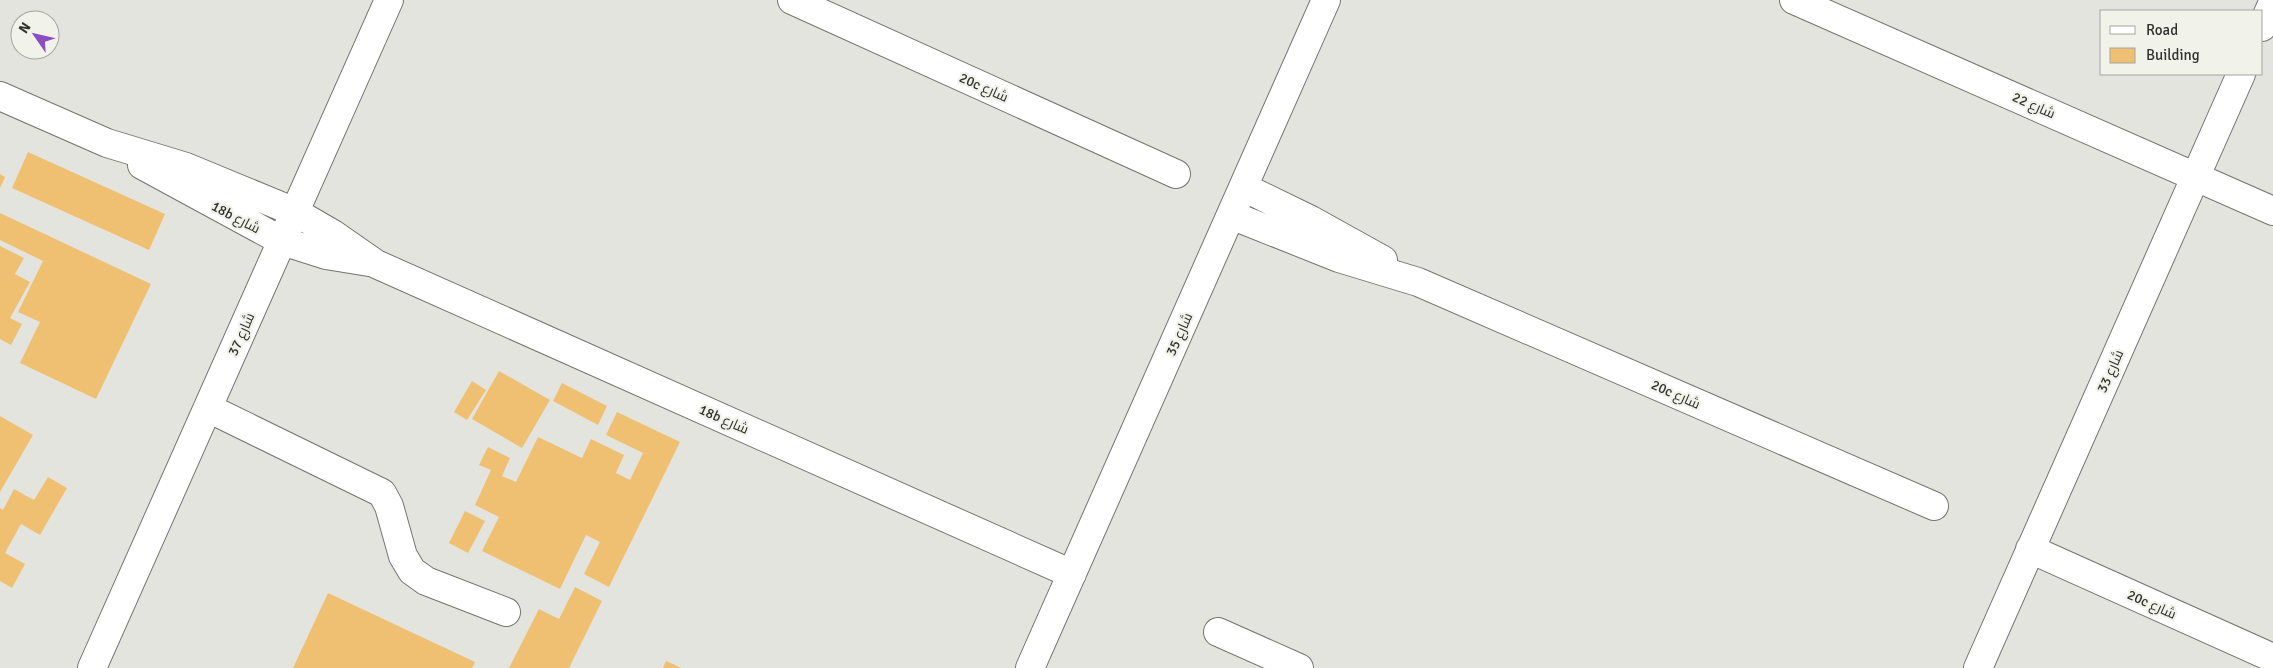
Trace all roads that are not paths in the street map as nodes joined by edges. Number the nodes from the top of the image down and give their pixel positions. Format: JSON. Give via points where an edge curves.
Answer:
{"nodes":[{"id":1,"x":389,"y":0,"type":"edge"},
{"id":2,"x":792,"y":0,"type":"edge"},
{"id":3,"x":1326,"y":0,"type":"edge"},
{"id":4,"x":1794,"y":0,"type":"edge"},
{"id":5,"x":2273,"y":2,"type":"edge"},
{"id":6,"x":2263,"y":25,"type":"edge"},
{"id":7,"x":2241,"y":75,"type":"edge"},
{"id":8,"x":0,"y":96,"type":"edge"},
{"id":9,"x":107,"y":142,"type":"junction"},
{"id":10,"x":1176,"y":174,"type":"dead end"},
{"id":11,"x":2196,"y":176,"type":"junction"},
{"id":12,"x":1243,"y":187,"type":"junction"},
{"id":13,"x":2273,"y":211,"type":"edge"},
{"id":14,"x":295,"y":212,"type":"junction"},
{"id":15,"x":1231,"y":215,"type":"junction"},
{"id":16,"x":282,"y":241,"type":"junction"},
{"id":17,"x":376,"y":264,"type":"junction"},
{"id":18,"x":1418,"y":282,"type":"junction"},
{"id":19,"x":208,"y":408,"type":"junction"},
{"id":20,"x":1934,"y":506,"type":"dead end"},
{"id":21,"x":2030,"y":550,"type":"junction"},
{"id":22,"x":1072,"y":574,"type":"junction"},
{"id":23,"x":506,"y":612,"type":"dead end"},
{"id":24,"x":1218,"y":632,"type":"dead end"},
{"id":25,"x":2273,"y":658,"type":"edge"},
{"id":26,"x":92,"y":668,"type":"edge"},
{"id":27,"x":1030,"y":668,"type":"edge"},
{"id":28,"x":1299,"y":668,"type":"edge"},
{"id":29,"x":1978,"y":668,"type":"edge"}],
"edges":[{"from":1,"to":14,"type":"street","name":"شارع 37"},
{"from":2,"to":10,"type":"street","name":"20c شارع"},
{"from":3,"to":12,"type":"street","name":"شارع 35"},
{"from":4,"to":11,"type":"street","name":"شارع 22"},
{"from":5,"to":6,"type":"street"},
{"from":7,"to":11,"type":"street","name":"شارع 33"},
{"from":8,"to":9,"type":"street","name":"18b شارع"},
{"from":9,"to":14,"type":"street","name":"18b شارع","via":[[186,167]]},
{"from":9,"to":16,"type":"street","name":"18b شارع","via":[[177,186]]},
{"from":11,"to":13,"type":"street","name":"شارع 22"},
{"from":11,"to":21,"type":"street","name":"شارع 33"},
{"from":12,"to":15,"type":"street","name":"شارع 35"},
{"from":12,"to":18,"type":"street","name":"20c شارع","via":[[1347,239]]},
{"from":14,"to":16,"type":"street","name":"شارع 37"},
{"from":14,"to":17,"type":"street","name":"18b شارع"},
{"from":15,"to":18,"type":"street","name":"20c شارع","via":[[1339,258]]},
{"from":15,"to":22,"type":"street","name":"شارع 35"},
{"from":16,"to":17,"type":"street","name":"18b شارع","via":[[326,255]]},
{"from":16,"to":19,"type":"street","name":"شارع 37"},
{"from":17,"to":22,"type":"street","name":"18b شارع"},
{"from":18,"to":20,"type":"street","name":"20c شارع"},
{"from":19,"to":23,"type":"street","via":[[382,493],[403,556],[412,571],[426,580]]},
{"from":19,"to":26,"type":"street","name":"شارع 37"},
{"from":21,"to":25,"type":"street","name":"20c شارع"},
{"from":21,"to":29,"type":"street","name":"شارع 33"},
{"from":22,"to":27,"type":"street","name":"شارع 35"},
{"from":24,"to":28,"type":"street"}]}
